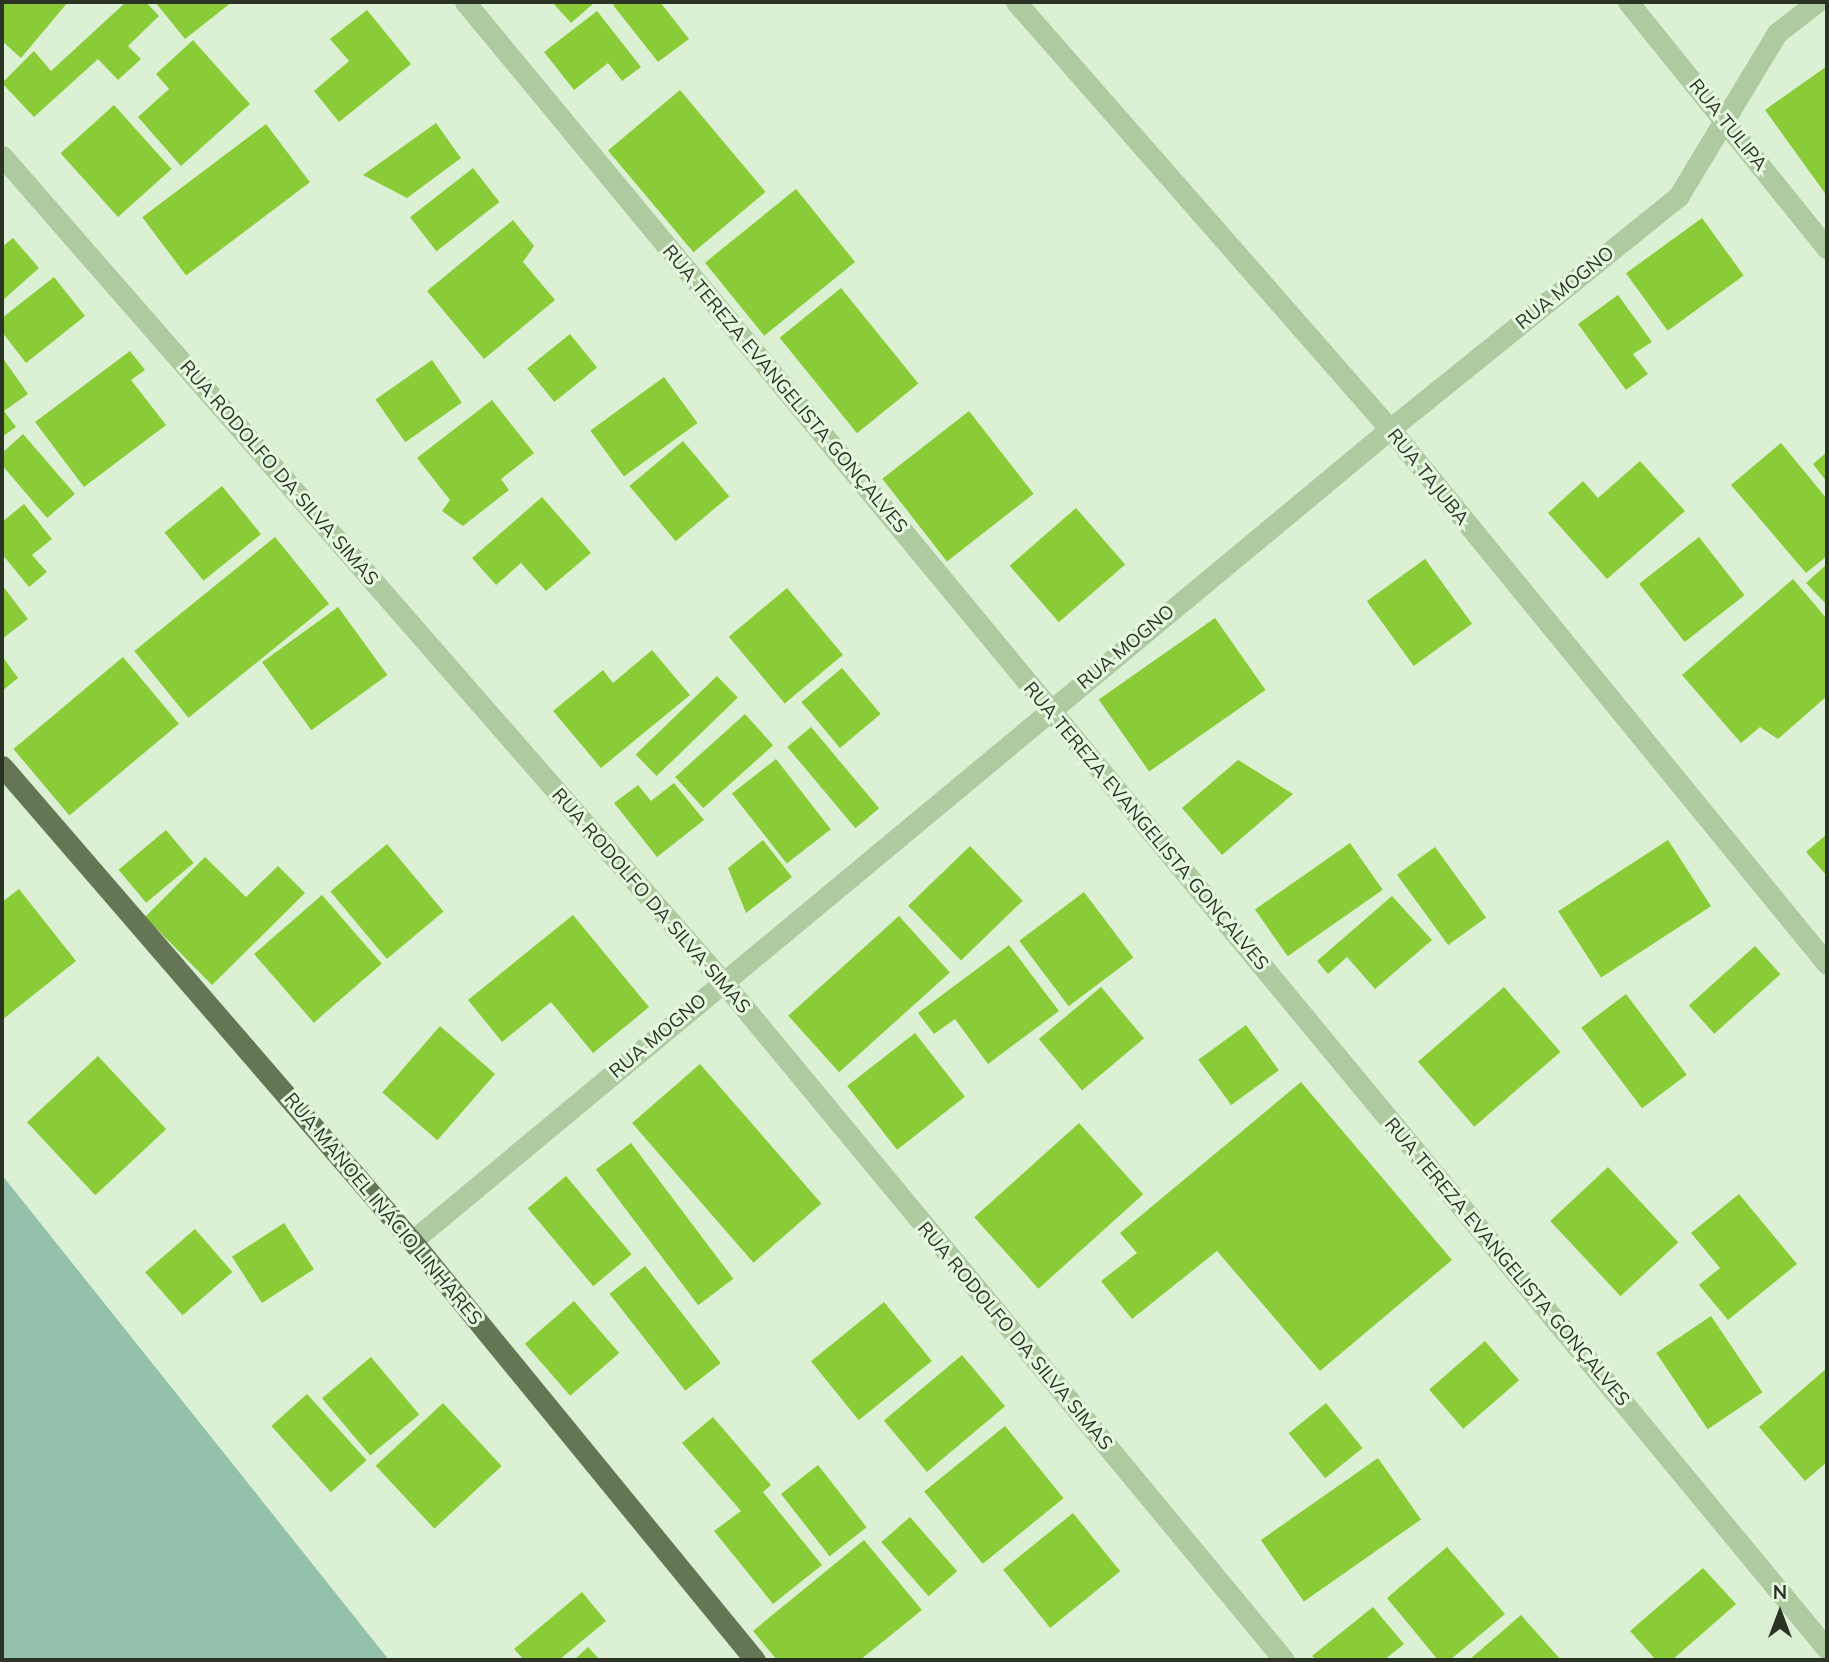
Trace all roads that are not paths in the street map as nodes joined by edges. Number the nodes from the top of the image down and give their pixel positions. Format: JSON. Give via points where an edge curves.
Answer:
{"nodes":[{"id":1,"x":465,"y":2,"type":"edge"},
{"id":2,"x":1016,"y":2,"type":"edge"},
{"id":3,"x":1628,"y":2,"type":"edge"},
{"id":4,"x":1817,"y":2,"type":"edge"},
{"id":5,"x":1724,"y":119,"type":"junction"},
{"id":6,"x":2,"y":156,"type":"edge"},
{"id":7,"x":1827,"y":249,"type":"edge"},
{"id":8,"x":1390,"y":429,"type":"junction"},
{"id":9,"x":1051,"y":710,"type":"junction"},
{"id":10,"x":2,"y":766,"type":"edge"},
{"id":11,"x":1827,"y":964,"type":"edge"},
{"id":12,"x":723,"y":982,"type":"junction"},
{"id":13,"x":412,"y":1241,"type":"junction"},
{"id":14,"x":1827,"y":1649,"type":"edge"},
{"id":15,"x":755,"y":1660,"type":"edge"},
{"id":16,"x":1283,"y":1660,"type":"edge"}],
"edges":[{"from":1,"to":9,"type":"street","name":"RUA TEREZA EVANGELISTA GONÇALVES"},
{"from":2,"to":8,"type":"street","name":"RUA TAJUBA"},
{"from":3,"to":5,"type":"street","name":"RUA TULIPA"},
{"from":4,"to":5,"type":"street","name":"RUA MOGNO","via":[[1777,33]]},
{"from":5,"to":7,"type":"street","name":"RUA TULIPA"},
{"from":5,"to":8,"type":"street","name":"RUA MOGNO","via":[[1678,197]]},
{"from":6,"to":12,"type":"street","name":"RUA RODOLFO DA SILVA SIMAS"},
{"from":8,"to":9,"type":"street","name":"RUA MOGNO"},
{"from":8,"to":11,"type":"street","name":"RUA TAJUBA"},
{"from":9,"to":12,"type":"street","name":"RUA MOGNO"},
{"from":9,"to":14,"type":"street","name":"RUA TEREZA EVANGELISTA GONÇALVES"},
{"from":10,"to":13,"type":"main road","name":"RUA MANOEL INÁCIO LINHARES"},
{"from":12,"to":13,"type":"street","name":"RUA MOGNO"},
{"from":12,"to":16,"type":"street","name":"RUA RODOLFO DA SILVA SIMAS"},
{"from":13,"to":15,"type":"main road","name":"RUA MANOEL INÁCIO LINHARES"}]}
